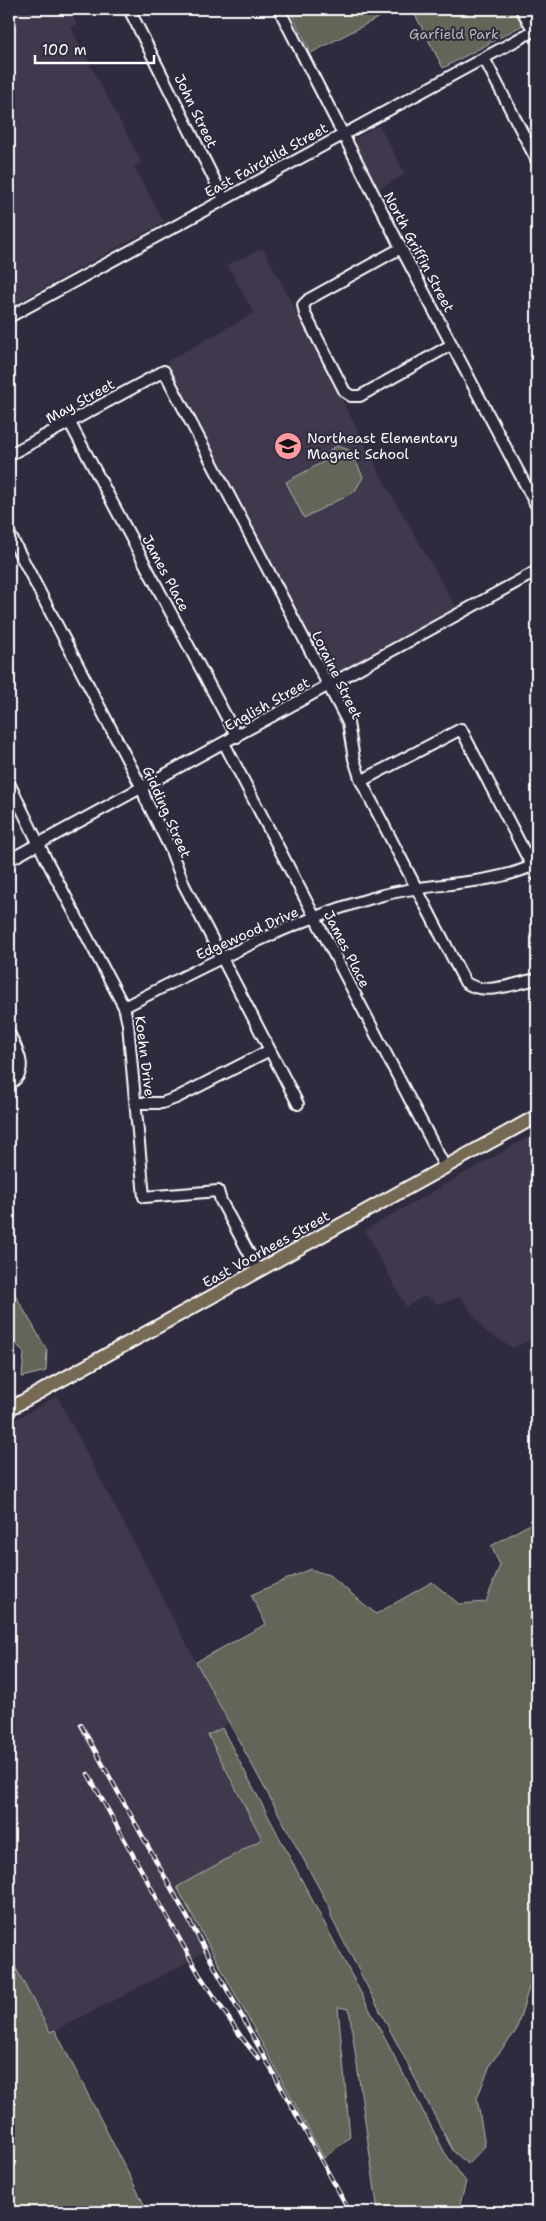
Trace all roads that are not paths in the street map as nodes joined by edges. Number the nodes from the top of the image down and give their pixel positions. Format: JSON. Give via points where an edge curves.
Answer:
{"nodes":[{"id":1,"x":129,"y":9,"type":"edge"},
{"id":2,"x":279,"y":9,"type":"edge"},
{"id":3,"x":521,"y":9,"type":"edge"},
{"id":4,"x":535,"y":30,"type":"edge"},
{"id":5,"x":484,"y":58,"type":"junction"},
{"id":6,"x":342,"y":134,"type":"junction"},
{"id":7,"x":537,"y":161,"type":"edge"},
{"id":8,"x":224,"y":199,"type":"junction"},
{"id":9,"x":401,"y":248,"type":"junction"},
{"id":10,"x":9,"y":317,"type":"edge"},
{"id":11,"x":451,"y":344,"type":"junction"},
{"id":12,"x":164,"y":371,"type":"joint"},
{"id":13,"x":70,"y":423,"type":"junction"},
{"id":14,"x":9,"y":455,"type":"edge"},
{"id":15,"x":534,"y":494,"type":"edge"},
{"id":16,"x":537,"y":507,"type":"edge"},
{"id":17,"x":9,"y":533,"type":"edge"},
{"id":18,"x":537,"y":571,"type":"edge"},
{"id":19,"x":329,"y":685,"type":"junction"},
{"id":20,"x":237,"y":737,"type":"junction"},
{"id":21,"x":224,"y":743,"type":"junction"},
{"id":22,"x":360,"y":781,"type":"junction"},
{"id":23,"x":9,"y":783,"type":"edge"},
{"id":24,"x":142,"y":788,"type":"junction"},
{"id":25,"x":39,"y":844,"type":"junction"},
{"id":26,"x":9,"y":860,"type":"edge"},
{"id":27,"x":532,"y":866,"type":"junction"},
{"id":28,"x":537,"y":876,"type":"edge"},
{"id":29,"x":416,"y":888,"type":"junction"},
{"id":30,"x":316,"y":918,"type":"junction"},
{"id":31,"x":223,"y":957,"type":"junction"},
{"id":32,"x":537,"y":979,"type":"edge"},
{"id":33,"x":124,"y":1007,"type":"junction"},
{"id":34,"x":9,"y":1033,"type":"edge"},
{"id":35,"x":270,"y":1050,"type":"junction"},
{"id":36,"x":9,"y":1084,"type":"edge"},
{"id":37,"x":137,"y":1103,"type":"junction"},
{"id":38,"x":298,"y":1104,"type":"dead end"},
{"id":39,"x":537,"y":1116,"type":"edge"},
{"id":40,"x":445,"y":1167,"type":"junction"},
{"id":41,"x":258,"y":1270,"type":"junction"},
{"id":42,"x":9,"y":1409,"type":"edge"}],
"edges":[{"from":1,"to":8,"type":"street","name":"John Street"},
{"from":2,"to":6,"type":"street","name":"North Griffin Street"},
{"from":3,"to":4,"type":"street"},
{"from":4,"to":5,"type":"street","name":"East Fairchild Street"},
{"from":5,"to":6,"type":"street","name":"East Fairchild Street"},
{"from":5,"to":7,"type":"street"},
{"from":6,"to":8,"type":"street","name":"East Fairchild Street"},
{"from":6,"to":9,"type":"street","name":"North Griffin Street"},
{"from":8,"to":10,"type":"street","name":"East Fairchild Street"},
{"from":9,"to":11,"type":"street","name":"North Griffin Street"},
{"from":9,"to":11,"type":"street","via":[[308,299],[303,306],[345,392],[360,396]]},
{"from":11,"to":15,"type":"street","name":"North Griffin Street"},
{"from":12,"to":13,"type":"street","name":"May Street"},
{"from":12,"to":19,"type":"street","name":"Loraine Street"},
{"from":13,"to":14,"type":"street","name":"May Street"},
{"from":13,"to":20,"type":"street","name":"James Place"},
{"from":15,"to":16,"type":"street","name":"North Griffin Street"},
{"from":17,"to":24,"type":"street","name":"Gidding Street"},
{"from":18,"to":19,"type":"street","name":"English Street"},
{"from":19,"to":20,"type":"street","name":"English Street"},
{"from":19,"to":22,"type":"street","name":"Loraine Street","via":[[348,723]]},
{"from":20,"to":21,"type":"street","name":"English Street"},
{"from":21,"to":24,"type":"street","name":"English Street"},
{"from":21,"to":30,"type":"street","name":"James Place"},
{"from":22,"to":27,"type":"street","via":[[461,730]]},
{"from":22,"to":29,"type":"street","name":"Loraine Street"},
{"from":23,"to":25,"type":"street","name":"Koehn Drive"},
{"from":24,"to":25,"type":"street","name":"English Street"},
{"from":24,"to":31,"type":"street","name":"Gidding Street","via":[[184,884]]},
{"from":25,"to":26,"type":"street","name":"English Street"},
{"from":25,"to":33,"type":"street","name":"Koehn Drive"},
{"from":27,"to":28,"type":"street"},
{"from":27,"to":29,"type":"street","name":"Edgewood Drive","via":[[514,874]]},
{"from":29,"to":30,"type":"street","name":"Edgewood Drive","via":[[382,895]]},
{"from":29,"to":32,"type":"street","name":"Loraine Street","via":[[469,986],[483,990]]},
{"from":30,"to":31,"type":"street","name":"Edgewood Drive"},
{"from":30,"to":40,"type":"street","name":"James Place"},
{"from":31,"to":33,"type":"street","name":"Edgewood Drive"},
{"from":31,"to":35,"type":"street","name":"Gidding Street"},
{"from":33,"to":37,"type":"street","name":"Koehn Drive"},
{"from":34,"to":36,"type":"street","via":[[21,1055],[20,1070]]},
{"from":35,"to":37,"type":"street","via":[[176,1098]]},
{"from":35,"to":38,"type":"street","name":"Gidding Street"},
{"from":37,"to":41,"type":"street","name":"Koehn Drive","via":[[144,1197],[218,1191]]},
{"from":39,"to":40,"type":"main road","name":"East Voorhees Street"},
{"from":40,"to":41,"type":"main road","name":"East Voorhees Street"},
{"from":41,"to":42,"type":"main road","name":"East Voorhees Street"}]}
